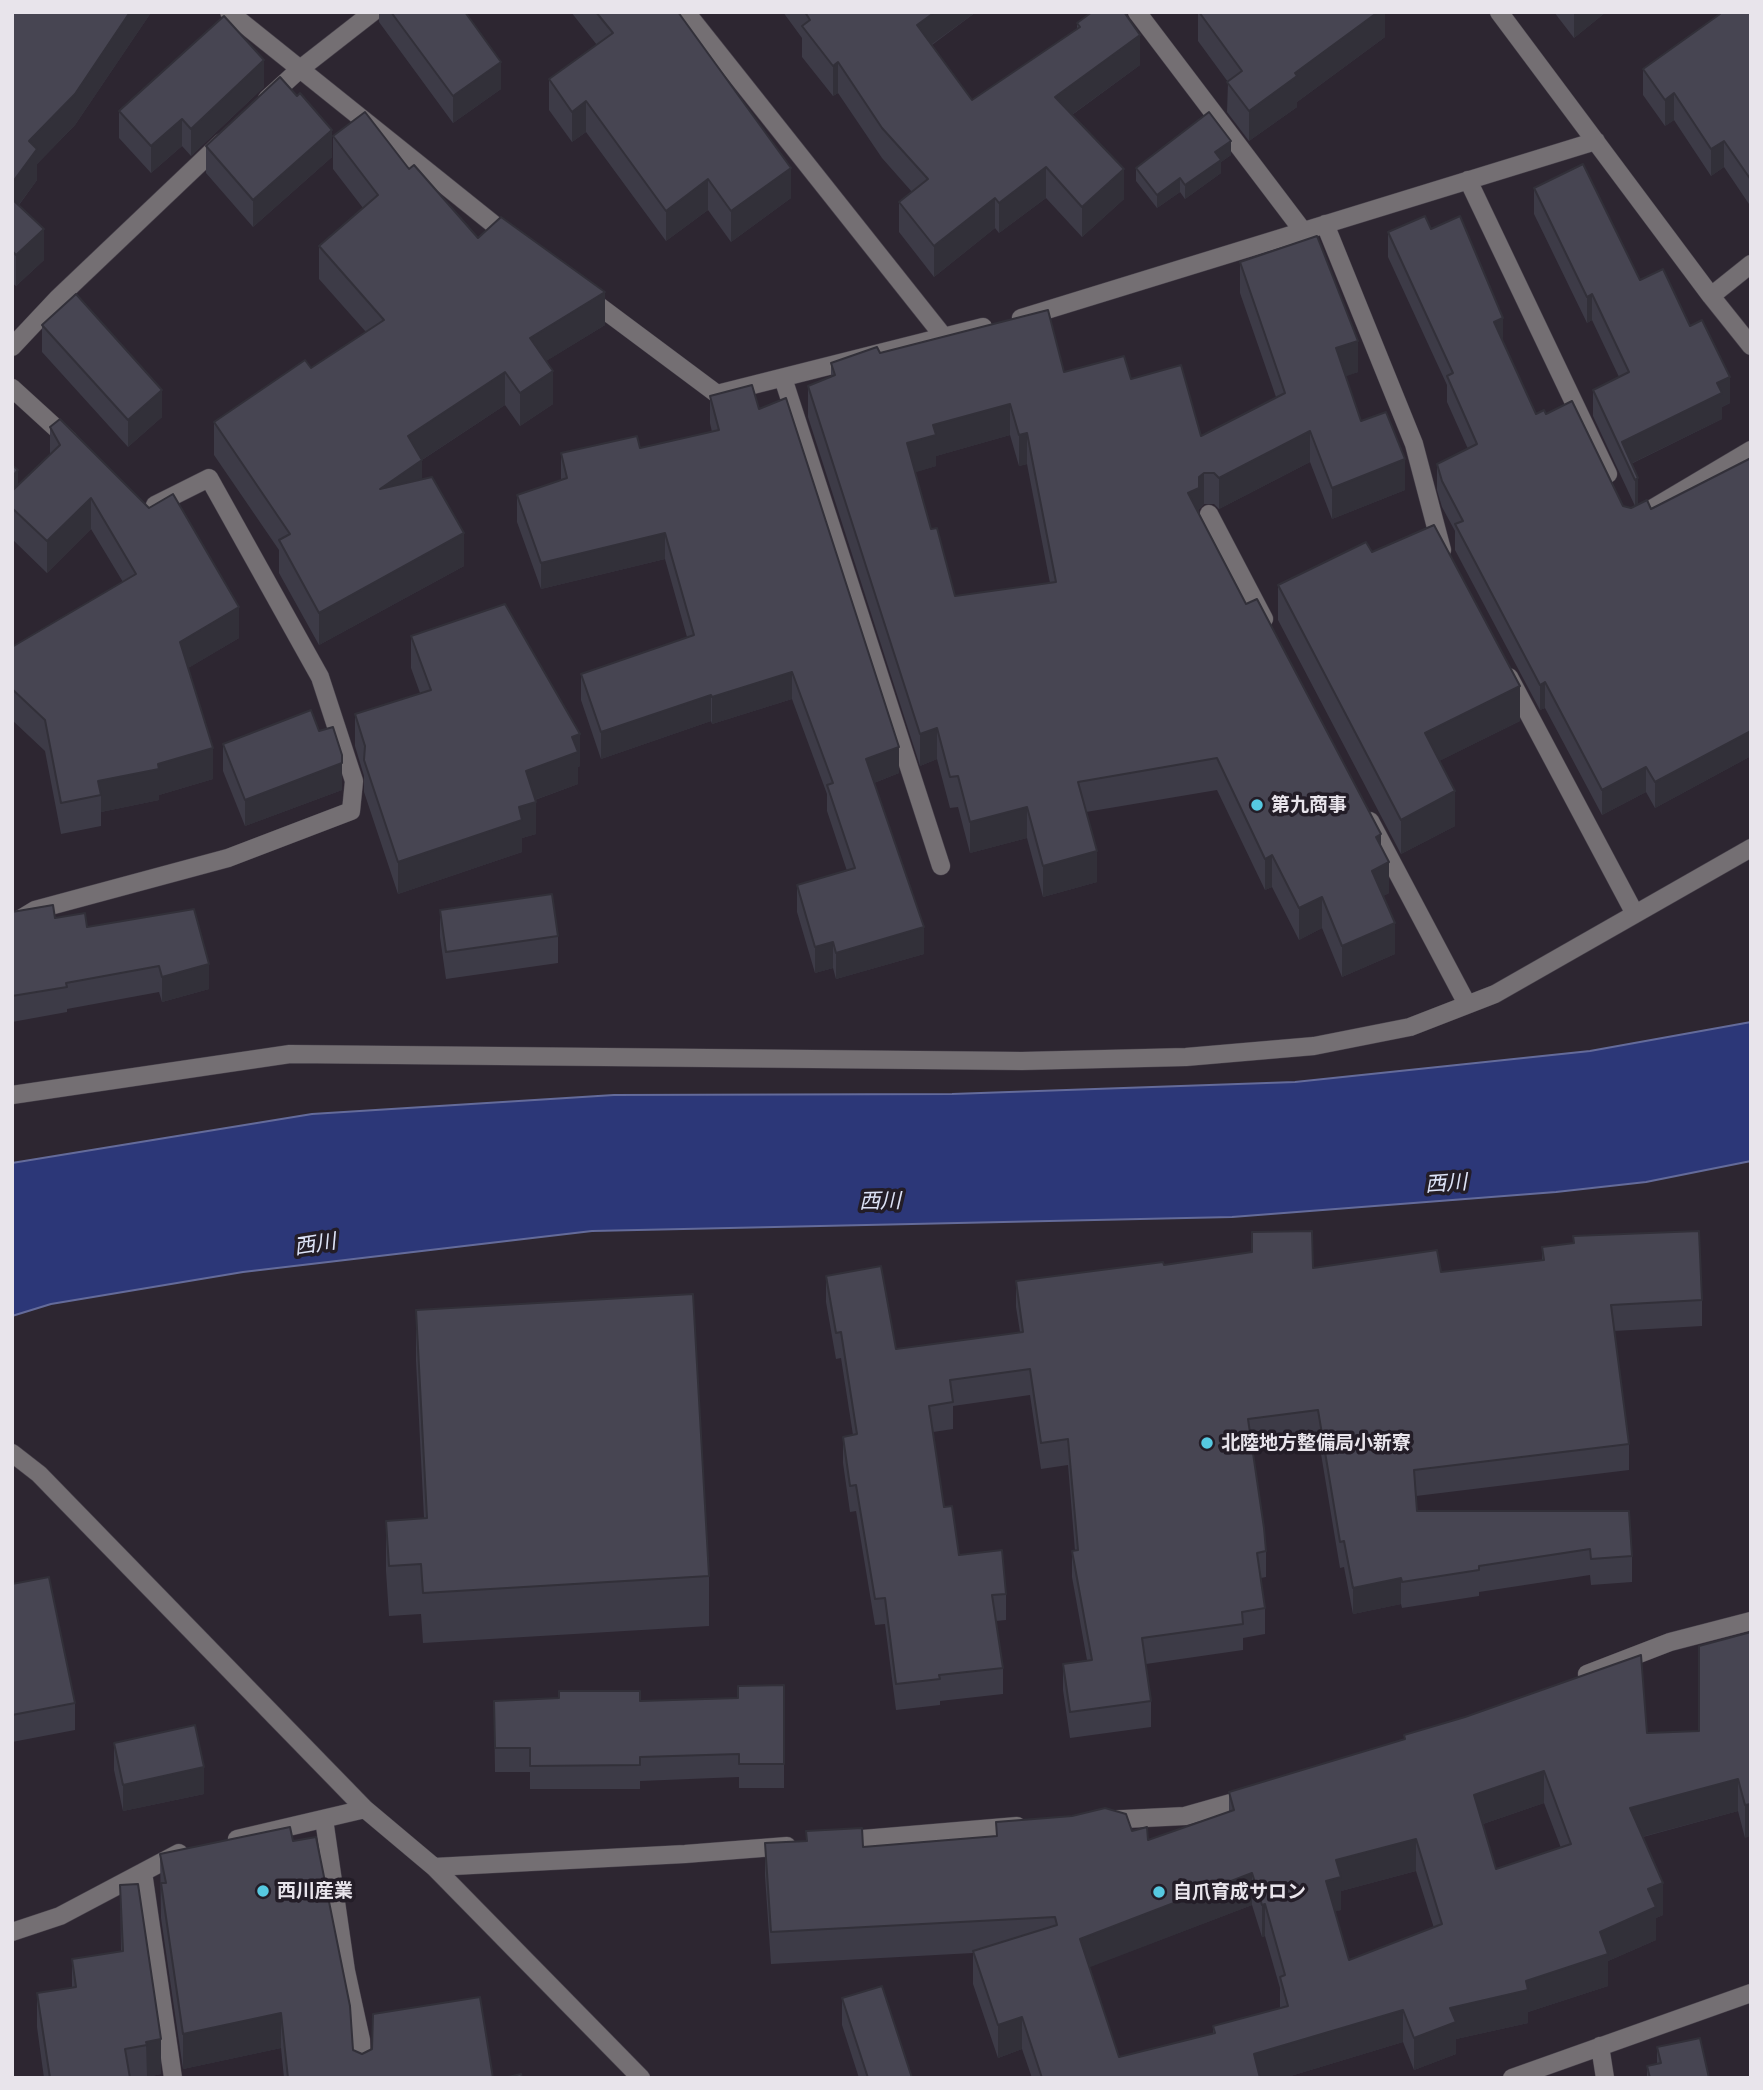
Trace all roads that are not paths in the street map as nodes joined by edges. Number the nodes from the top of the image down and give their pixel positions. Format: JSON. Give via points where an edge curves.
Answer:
{"nodes":[{"id":1,"x":229,"y":12,"type":"edge"},
{"id":2,"x":373,"y":12,"type":"edge"},
{"id":3,"x":686,"y":12,"type":"edge"},
{"id":4,"x":1137,"y":12,"type":"edge"},
{"id":5,"x":1499,"y":12,"type":"edge"},
{"id":6,"x":300,"y":69,"type":"junction"},
{"id":7,"x":259,"y":107,"type":"edge"},
{"id":8,"x":239,"y":126,"type":"edge"},
{"id":9,"x":1596,"y":141,"type":"junction"},
{"id":10,"x":1468,"y":180,"type":"junction"},
{"id":11,"x":1325,"y":224,"type":"junction"},
{"id":12,"x":1303,"y":231,"type":"junction"},
{"id":13,"x":529,"y":253,"type":"edge"},
{"id":14,"x":1751,"y":264,"type":"edge"},
{"id":15,"x":573,"y":286,"type":"edge"},
{"id":16,"x":1711,"y":296,"type":"junction"},
{"id":17,"x":944,"y":337,"type":"junction"},
{"id":18,"x":12,"y":346,"type":"edge"},
{"id":19,"x":1751,"y":346,"type":"edge"},
{"id":20,"x":783,"y":378,"type":"junction"},
{"id":21,"x":12,"y":387,"type":"edge"},
{"id":22,"x":1751,"y":450,"type":"edge"},
{"id":23,"x":83,"y":454,"type":"edge"},
{"id":24,"x":1613,"y":485,"type":"edge"},
{"id":25,"x":134,"y":501,"type":"edge"},
{"id":26,"x":1625,"y":510,"type":"edge"},
{"id":27,"x":1209,"y":514,"type":"dead end"},
{"id":28,"x":1453,"y":570,"type":"edge"},
{"id":29,"x":1273,"y":637,"type":"edge"},
{"id":30,"x":1499,"y":656,"type":"edge"},
{"id":31,"x":1364,"y":808,"type":"edge"},
{"id":32,"x":1751,"y":848,"type":"edge"},
{"id":33,"x":940,"y":866,"type":"dead end"},
{"id":34,"x":1635,"y":914,"type":"junction"},
{"id":35,"x":12,"y":924,"type":"edge"},
{"id":36,"x":1467,"y":1004,"type":"junction"},
{"id":37,"x":12,"y":1095,"type":"edge"},
{"id":38,"x":12,"y":1452,"type":"edge"},
{"id":39,"x":1751,"y":1621,"type":"edge"},
{"id":40,"x":1566,"y":1682,"type":"edge"},
{"id":41,"x":1265,"y":1793,"type":"edge"},
{"id":42,"x":365,"y":1809,"type":"junction"},
{"id":43,"x":324,"y":1819,"type":"junction"},
{"id":44,"x":1090,"y":1821,"type":"edge"},
{"id":45,"x":1036,"y":1825,"type":"edge"},
{"id":46,"x":220,"y":1843,"type":"edge"},
{"id":47,"x":194,"y":1849,"type":"edge"},
{"id":48,"x":434,"y":1867,"type":"junction"},
{"id":49,"x":143,"y":1872,"type":"junction"},
{"id":50,"x":12,"y":1932,"type":"edge"},
{"id":51,"x":1751,"y":1993,"type":"edge"},
{"id":52,"x":1600,"y":2046,"type":"junction"},
{"id":53,"x":173,"y":2078,"type":"edge"},
{"id":54,"x":362,"y":2078,"type":"edge"},
{"id":55,"x":641,"y":2078,"type":"edge"},
{"id":56,"x":1512,"y":2078,"type":"edge"},
{"id":57,"x":1605,"y":2078,"type":"edge"}],
"edges":[{"from":1,"to":6,"type":"street"},
{"from":2,"to":6,"type":"street"},
{"from":3,"to":17,"type":"street"},
{"from":4,"to":12,"type":"street"},
{"from":5,"to":9,"type":"street"},
{"from":6,"to":7,"type":"street"},
{"from":6,"to":13,"type":"street"},
{"from":8,"to":18,"type":"street"},
{"from":9,"to":10,"type":"street"},
{"from":9,"to":16,"type":"street"},
{"from":10,"to":11,"type":"street"},
{"from":10,"to":24,"type":"street"},
{"from":11,"to":12,"type":"street"},
{"from":11,"to":28,"type":"street","via":[[1414,444],[1440,546]]},
{"from":12,"to":17,"type":"street"},
{"from":14,"to":16,"type":"street"},
{"from":15,"to":20,"type":"street","via":[[717,394]]},
{"from":16,"to":19,"type":"street"},
{"from":17,"to":20,"type":"street"},
{"from":20,"to":33,"type":"street"},
{"from":21,"to":23,"type":"street"},
{"from":22,"to":26,"type":"street","via":[[1630,522]]},
{"from":25,"to":35,"type":"street","via":[[144,511],[209,478],[320,677],[354,781],[351,811],[228,858],[35,910]]},
{"from":27,"to":29,"type":"street"},
{"from":30,"to":34,"type":"street"},
{"from":31,"to":36,"type":"street"},
{"from":32,"to":34,"type":"street"},
{"from":34,"to":36,"type":"street","via":[[1495,994]]},
{"from":36,"to":37,"type":"street","via":[[1410,1027],[1314,1046],[1186,1057],[1022,1061],[290,1054]]},
{"from":38,"to":42,"type":"street","via":[[39,1474]]},
{"from":39,"to":40,"type":"street","via":[[1670,1642]]},
{"from":41,"to":44,"type":"street","via":[[1185,1816]]},
{"from":42,"to":43,"type":"street"},
{"from":42,"to":48,"type":"street"},
{"from":43,"to":46,"type":"street"},
{"from":43,"to":54,"type":"street","via":[[360,2040]]},
{"from":45,"to":48,"type":"street","via":[[685,1854]]},
{"from":47,"to":49,"type":"street"},
{"from":48,"to":55,"type":"street"},
{"from":49,"to":50,"type":"street","via":[[60,1916]]},
{"from":49,"to":53,"type":"street"},
{"from":51,"to":52,"type":"street"},
{"from":52,"to":56,"type":"street"},
{"from":52,"to":57,"type":"street"}]}
